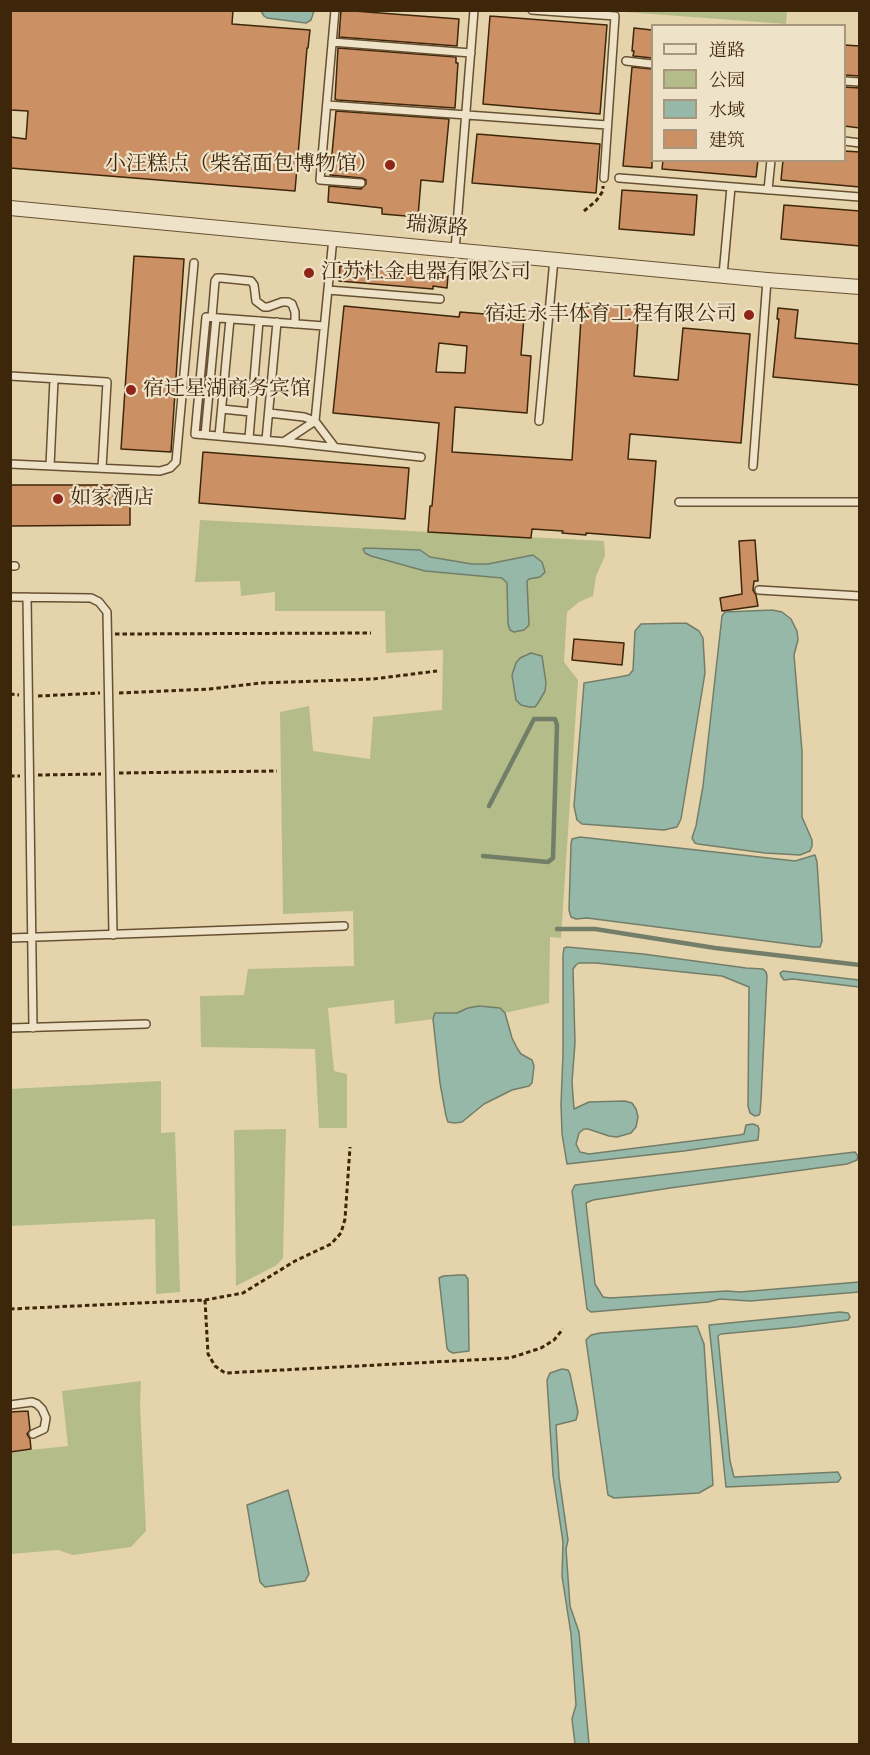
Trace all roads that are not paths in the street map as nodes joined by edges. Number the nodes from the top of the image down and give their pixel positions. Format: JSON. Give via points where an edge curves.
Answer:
{"nodes":[{"id":1,"x":335,"y":10,"type":"edge"},
{"id":2,"x":474,"y":10,"type":"edge"},
{"id":3,"x":532,"y":10,"type":"edge"},
{"id":4,"x":332,"y":42,"type":"junction"},
{"id":5,"x":471,"y":53,"type":"junction"},
{"id":6,"x":626,"y":62,"type":"dead end"},
{"id":7,"x":651,"y":64,"type":"edge"},
{"id":8,"x":327,"y":105,"type":"junction"},
{"id":9,"x":466,"y":115,"type":"junction"},
{"id":10,"x":607,"y":125,"type":"junction"},
{"id":11,"x":771,"y":162,"type":"edge"},
{"id":12,"x":619,"y":177,"type":"dead end"},
{"id":13,"x":604,"y":178,"type":"road end"},
{"id":14,"x":361,"y":183,"type":"dead end"},
{"id":15,"x":731,"y":187,"type":"junction"},
{"id":16,"x":768,"y":190,"type":"junction"},
{"id":17,"x":860,"y":197,"type":"edge"},
{"id":18,"x":10,"y":208,"type":"edge"},
{"id":19,"x":333,"y":238,"type":"junction"},
{"id":20,"x":455,"y":250,"type":"junction"},
{"id":21,"x":554,"y":259,"type":"junction"},
{"id":22,"x":194,"y":263,"type":"dead end"},
{"id":23,"x":723,"y":275,"type":"junction"},
{"id":24,"x":767,"y":280,"type":"junction"},
{"id":25,"x":860,"y":287,"type":"edge"},
{"id":26,"x":328,"y":290,"type":"junction"},
{"id":27,"x":440,"y":299,"type":"dead end"},
{"id":28,"x":214,"y":318,"type":"junction"},
{"id":29,"x":230,"y":319,"type":"junction"},
{"id":30,"x":259,"y":321,"type":"junction"},
{"id":31,"x":277,"y":322,"type":"junction"},
{"id":32,"x":295,"y":324,"type":"junction"},
{"id":33,"x":324,"y":326,"type":"junction"},
{"id":34,"x":10,"y":376,"type":"edge"},
{"id":35,"x":54,"y":379,"type":"junction"},
{"id":36,"x":222,"y":410,"type":"junction"},
{"id":37,"x":251,"y":412,"type":"junction"},
{"id":38,"x":269,"y":413,"type":"junction"},
{"id":39,"x":315,"y":421,"type":"junction"},
{"id":40,"x":539,"y":422,"type":"dead end"},
{"id":41,"x":205,"y":435,"type":"junction"},
{"id":42,"x":219,"y":436,"type":"junction"},
{"id":43,"x":249,"y":438,"type":"junction"},
{"id":44,"x":266,"y":440,"type":"junction"},
{"id":45,"x":285,"y":441,"type":"junction"},
{"id":46,"x":334,"y":446,"type":"junction"},
{"id":47,"x":421,"y":457,"type":"dead end"},
{"id":48,"x":10,"y":464,"type":"edge"},
{"id":49,"x":753,"y":465,"type":"dead end"},
{"id":50,"x":50,"y":466,"type":"junction"},
{"id":51,"x":102,"y":468,"type":"junction"},
{"id":52,"x":679,"y":502,"type":"dead end"},
{"id":53,"x":860,"y":502,"type":"edge"},
{"id":54,"x":759,"y":590,"type":"dead end"},
{"id":55,"x":860,"y":596,"type":"edge"},
{"id":56,"x":10,"y":597,"type":"edge"},
{"id":57,"x":27,"y":597,"type":"junction"},
{"id":58,"x":344,"y":926,"type":"dead end"},
{"id":59,"x":113,"y":935,"type":"junction"},
{"id":60,"x":10,"y":938,"type":"edge"},
{"id":61,"x":31,"y":938,"type":"junction"},
{"id":62,"x":146,"y":1024,"type":"dead end"},
{"id":63,"x":10,"y":1028,"type":"edge"},
{"id":64,"x":33,"y":1028,"type":"junction"},
{"id":65,"x":10,"y":1405,"type":"edge"},
{"id":66,"x":33,"y":1434,"type":"dead end"}],
"edges":[{"from":1,"to":4,"type":"lane"},
{"from":2,"to":5,"type":"lane"},
{"from":3,"to":10,"type":"lane","via":[[615,16]]},
{"from":4,"to":5,"type":"lane"},
{"from":4,"to":8,"type":"lane"},
{"from":5,"to":9,"type":"lane"},
{"from":6,"to":7,"type":"lane"},
{"from":8,"to":9,"type":"lane"},
{"from":8,"to":14,"type":"lane","via":[[320,180]]},
{"from":9,"to":10,"type":"lane"},
{"from":9,"to":20,"type":"lane"},
{"from":10,"to":13,"type":"lane"},
{"from":11,"to":16,"type":"lane"},
{"from":12,"to":15,"type":"lane"},
{"from":15,"to":16,"type":"lane"},
{"from":15,"to":23,"type":"lane"},
{"from":16,"to":17,"type":"lane"},
{"from":18,"to":19,"type":"street","name":"瑞源路"},
{"from":19,"to":20,"type":"street","name":"瑞源路"},
{"from":19,"to":26,"type":"lane"},
{"from":20,"to":21,"type":"street","name":"瑞源路"},
{"from":21,"to":23,"type":"street","name":"瑞源路"},
{"from":21,"to":40,"type":"lane"},
{"from":22,"to":51,"type":"lane","via":[[176,462],[160,471]]},
{"from":23,"to":24,"type":"street","name":"瑞源路"},
{"from":24,"to":25,"type":"street","name":"瑞源路"},
{"from":24,"to":49,"type":"lane"},
{"from":26,"to":27,"type":"lane"},
{"from":26,"to":33,"type":"lane"},
{"from":28,"to":29,"type":"lane"},
{"from":28,"to":32,"type":"lane","via":[[215,281],[231,279],[251,281],[256,301],[264,307],[282,302],[292,304]]},
{"from":28,"to":41,"type":"lane"},
{"from":28,"to":41,"type":"lane","via":[[206,317],[195,434]]},
{"from":29,"to":30,"type":"lane"},
{"from":29,"to":36,"type":"lane"},
{"from":30,"to":31,"type":"lane"},
{"from":30,"to":37,"type":"lane"},
{"from":31,"to":32,"type":"lane"},
{"from":31,"to":38,"type":"lane"},
{"from":32,"to":33,"type":"lane"},
{"from":33,"to":39,"type":"lane"},
{"from":34,"to":35,"type":"lane"},
{"from":35,"to":50,"type":"lane"},
{"from":35,"to":51,"type":"lane","via":[[107,382]]},
{"from":36,"to":37,"type":"lane"},
{"from":36,"to":42,"type":"lane"},
{"from":37,"to":43,"type":"lane"},
{"from":38,"to":39,"type":"lane"},
{"from":38,"to":44,"type":"lane"},
{"from":39,"to":45,"type":"lane"},
{"from":39,"to":46,"type":"lane"},
{"from":41,"to":42,"type":"lane"},
{"from":42,"to":43,"type":"lane"},
{"from":43,"to":44,"type":"lane"},
{"from":44,"to":45,"type":"lane"},
{"from":45,"to":46,"type":"lane"},
{"from":46,"to":47,"type":"lane"},
{"from":48,"to":50,"type":"lane"},
{"from":50,"to":51,"type":"lane"},
{"from":52,"to":53,"type":"lane"},
{"from":54,"to":55,"type":"lane"},
{"from":56,"to":57,"type":"lane"},
{"from":57,"to":59,"type":"lane","via":[[91,598],[107,612]]},
{"from":57,"to":61,"type":"lane"},
{"from":58,"to":59,"type":"lane"},
{"from":59,"to":61,"type":"lane"},
{"from":60,"to":61,"type":"lane"},
{"from":61,"to":64,"type":"lane"},
{"from":62,"to":64,"type":"lane"},
{"from":63,"to":64,"type":"lane"},
{"from":65,"to":66,"type":"lane","via":[[32,1402],[42,1409],[46,1418],[44,1428]]}]}
